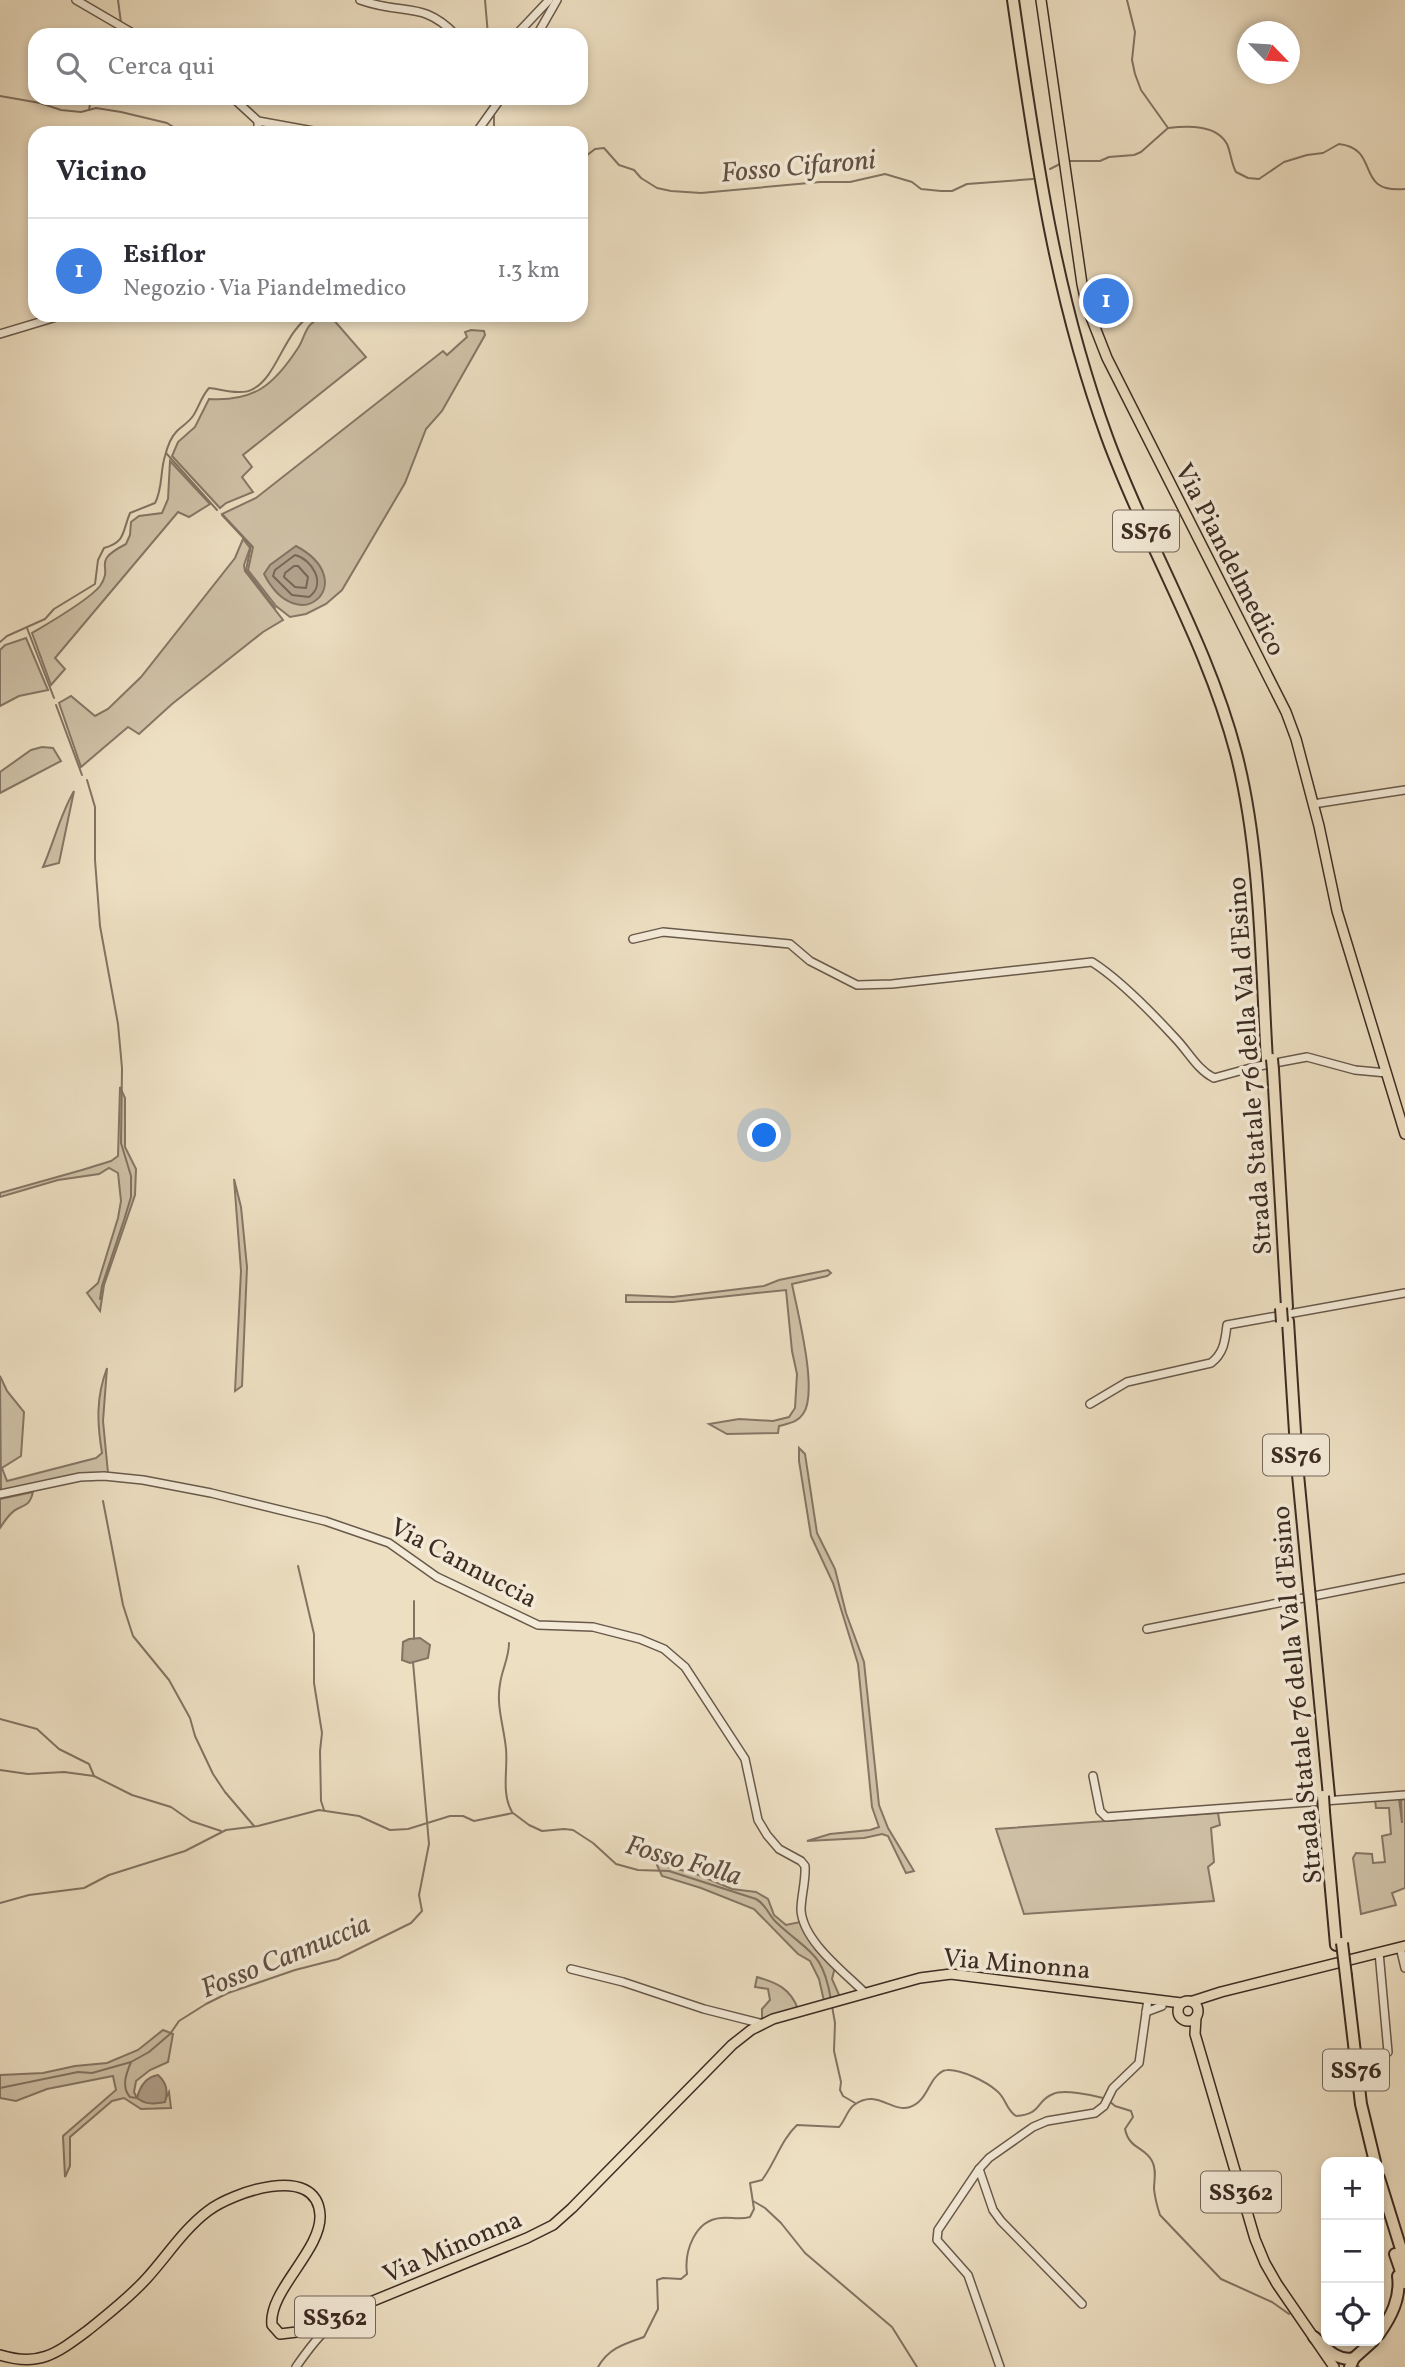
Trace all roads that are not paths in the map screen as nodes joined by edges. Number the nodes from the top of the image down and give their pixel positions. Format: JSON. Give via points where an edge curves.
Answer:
{"nodes":[{"id":1,"x":76,"y":0,"type":"edge"},
{"id":2,"x":360,"y":0,"type":"edge"},
{"id":3,"x":550,"y":0,"type":"edge"},
{"id":4,"x":557,"y":0,"type":"edge"},
{"id":5,"x":1013,"y":0,"type":"edge"},
{"id":6,"x":1019,"y":0,"type":"edge"},
{"id":7,"x":1041,"y":0,"type":"edge"},
{"id":8,"x":124,"y":28,"type":"edge"},
{"id":9,"x":452,"y":28,"type":"edge"},
{"id":10,"x":523,"y":28,"type":"edge"},
{"id":11,"x":541,"y":28,"type":"edge"},
{"id":12,"x":241,"y":105,"type":"edge"},
{"id":13,"x":496,"y":105,"type":"edge"},
{"id":14,"x":258,"y":121,"type":"junction"},
{"id":15,"x":258,"y":126,"type":"edge"},
{"id":16,"x":286,"y":126,"type":"edge"},
{"id":17,"x":480,"y":126,"type":"edge"},
{"id":18,"x":40,"y":322,"type":"edge"},
{"id":19,"x":0,"y":334,"type":"edge"},
{"id":20,"x":1405,"y":790,"type":"edge"},
{"id":21,"x":1313,"y":804,"type":"junction"},
{"id":22,"x":634,"y":939,"type":"dead end"},
{"id":23,"x":1270,"y":1065,"type":"junction"},
{"id":24,"x":1387,"y":1073,"type":"junction"},
{"id":25,"x":1405,"y":1134,"type":"edge"},
{"id":26,"x":1405,"y":1293,"type":"edge"},
{"id":27,"x":1090,"y":1405,"type":"dead end"},
{"id":28,"x":0,"y":1494,"type":"edge"},
{"id":29,"x":1405,"y":1578,"type":"edge"},
{"id":30,"x":1147,"y":1629,"type":"dead end"},
{"id":31,"x":1093,"y":1776,"type":"dead end"},
{"id":32,"x":1405,"y":1795,"type":"edge"},
{"id":33,"x":1403,"y":1947,"type":"edge"},
{"id":34,"x":1379,"y":1952,"type":"junction"},
{"id":35,"x":1405,"y":1968,"type":"edge"},
{"id":36,"x":571,"y":1969,"type":"dead end"},
{"id":37,"x":1343,"y":1976,"type":"junction"},
{"id":38,"x":864,"y":1992,"type":"junction"},
{"id":39,"x":1148,"y":1999,"type":"junction"},
{"id":40,"x":1181,"y":2003,"type":"junction"},
{"id":41,"x":1162,"y":2006,"type":"junction"},
{"id":42,"x":1196,"y":2009,"type":"junction"},
{"id":43,"x":1146,"y":2012,"type":"junction"},
{"id":44,"x":1181,"y":2018,"type":"junction"},
{"id":45,"x":763,"y":2024,"type":"junction"},
{"id":46,"x":1195,"y":2034,"type":"junction"},
{"id":47,"x":1388,"y":2052,"type":"dead end"},
{"id":48,"x":1367,"y":2157,"type":"edge"},
{"id":49,"x":1374,"y":2157,"type":"edge"},
{"id":50,"x":979,"y":2169,"type":"junction"},
{"id":51,"x":1384,"y":2185,"type":"edge"},
{"id":52,"x":1384,"y":2197,"type":"edge"},
{"id":53,"x":1384,"y":2215,"type":"edge"},
{"id":54,"x":1405,"y":2232,"type":"edge"},
{"id":55,"x":1400,"y":2259,"type":"edge"},
{"id":56,"x":1405,"y":2283,"type":"edge"},
{"id":57,"x":1082,"y":2304,"type":"dead end"},
{"id":58,"x":353,"y":2309,"type":"junction"},
{"id":59,"x":1384,"y":2326,"type":"edge"},
{"id":60,"x":1314,"y":2337,"type":"junction"},
{"id":61,"x":1368,"y":2346,"type":"edge"},
{"id":62,"x":0,"y":2355,"type":"edge"},
{"id":63,"x":1352,"y":2362,"type":"edge"},
{"id":64,"x":1332,"y":2366,"type":"edge"},
{"id":65,"x":296,"y":2367,"type":"edge"},
{"id":66,"x":1000,"y":2367,"type":"edge"}],
"edges":[{"from":1,"to":8,"type":"street"},
{"from":2,"to":9,"type":"street","via":[[430,6]]},
{"from":3,"to":10,"type":"street"},
{"from":4,"to":11,"type":"street"},
{"from":5,"to":23,"type":"highway","name":"Strada Statale 76 della Val d'Esino","number":"SS76","via":[[1043,201],[1076,342],[1125,485],[1198,642],[1237,755],[1250,818]]},
{"from":6,"to":23,"type":"highway","name":"Strada Statale 76 della Val d'Esino","number":"SS76","via":[[1049,200],[1081,339],[1131,483],[1204,640],[1243,755],[1255,818]]},
{"from":7,"to":21,"type":"main road","name":"Via Piandelmedico","via":[[1082,284],[1097,336],[1286,712]]},
{"from":12,"to":14,"type":"street"},
{"from":13,"to":17,"type":"street"},
{"from":14,"to":15,"type":"street"},
{"from":14,"to":16,"type":"street"},
{"from":18,"to":19,"type":"street"},
{"from":20,"to":21,"type":"street"},
{"from":21,"to":24,"type":"main road","name":"Via Piandelmedico","via":[[1337,911]]},
{"from":22,"to":24,"type":"street","via":[[663,932],[790,944],[810,961],[857,985],[1092,962],[1145,1007],[1203,1073],[1214,1078],[1307,1058]]},
{"from":23,"to":37,"type":"highway","name":"Strada Statale 76 della Val d'Esino","number":"SS76","bridge":true,"via":[[1291,1464]]},
{"from":24,"to":25,"type":"main road","name":"Via Piandelmedico"},
{"from":26,"to":27,"type":"street","via":[[1227,1325],[1225,1345],[1211,1363],[1127,1382]]},
{"from":28,"to":38,"type":"street","name":"Via Cannuccia","via":[[104,1476],[211,1493],[325,1521],[389,1543],[437,1577],[538,1625],[593,1627],[664,1649],[685,1667],[745,1759],[758,1819],[767,1835],[805,1867],[801,1910],[808,1933]]},
{"from":29,"to":30,"type":"street"},
{"from":31,"to":32,"type":"street","via":[[1100,1811],[1106,1818]]},
{"from":33,"to":34,"type":"main road"},
{"from":33,"to":35,"type":"street"},
{"from":34,"to":42,"type":"main road","via":[[1206,1998]]},
{"from":34,"to":47,"type":"street"},
{"from":36,"to":45,"type":"street"},
{"from":37,"to":48,"type":"highway","name":"Strada Statale 76 della Val d'Esino","number":"SS76","via":[[1354,2103]]},
{"from":37,"to":49,"type":"highway","name":"Strada Statale 76 della Val d'Esino","number":"SS76"},
{"from":38,"to":39,"type":"main road","name":"Via Minonna","number":"SS362","via":[[951,1974]]},
{"from":38,"to":45,"type":"main road","name":"Via Minonna","number":"SS362"},
{"from":39,"to":40,"type":"main road","name":"Via Minonna","number":"SS362"},
{"from":39,"to":41,"type":"main road","name":"Via Minonna","number":"SS362"},
{"from":39,"to":43,"type":"street"},
{"from":40,"to":42,"type":"main road","number":"SS362","via":[[1186,2000]]},
{"from":40,"to":44,"type":"main road"},
{"from":41,"to":43,"type":"street"},
{"from":41,"to":44,"type":"main road","name":"Via Minonna","number":"SS362"},
{"from":42,"to":44,"type":"main road","via":[[1188,2021]]},
{"from":42,"to":46,"type":"main road","number":"SS362"},
{"from":43,"to":50,"type":"street","via":[[1139,2063],[1113,2088],[1102,2109],[1032,2127]]},
{"from":44,"to":46,"type":"main road","number":"SS362"},
{"from":45,"to":58,"type":"main road","name":"Via Minonna","number":"SS362","via":[[732,2045],[554,2225]]},
{"from":46,"to":60,"type":"main road","number":"SS362","via":[[1255,2239],[1277,2284]]},
{"from":50,"to":57,"type":"street","via":[[1001,2221]]},
{"from":50,"to":66,"type":"street","via":[[936,2236],[968,2275]]},
{"from":51,"to":54,"type":"highway"},
{"from":52,"to":55,"type":"highway"},
{"from":53,"to":55,"type":"highway"},
{"from":55,"to":56,"type":"highway"},
{"from":55,"to":59,"type":"highway","via":[[1398,2299]]},
{"from":58,"to":62,"type":"main road","name":"Via Minonna","number":"SS362","via":[[297,2332],[274,2330],[274,2308],[317,2234],[320,2214],[306,2191],[269,2187],[232,2197],[207,2211],[134,2293],[61,2351],[29,2361]]},
{"from":58,"to":65,"type":"street","via":[[318,2337]]},
{"from":60,"to":63,"type":"highway","via":[[1338,2358]]},
{"from":60,"to":64,"type":"main road","number":"SS362"},
{"from":61,"to":63,"type":"highway"}]}
